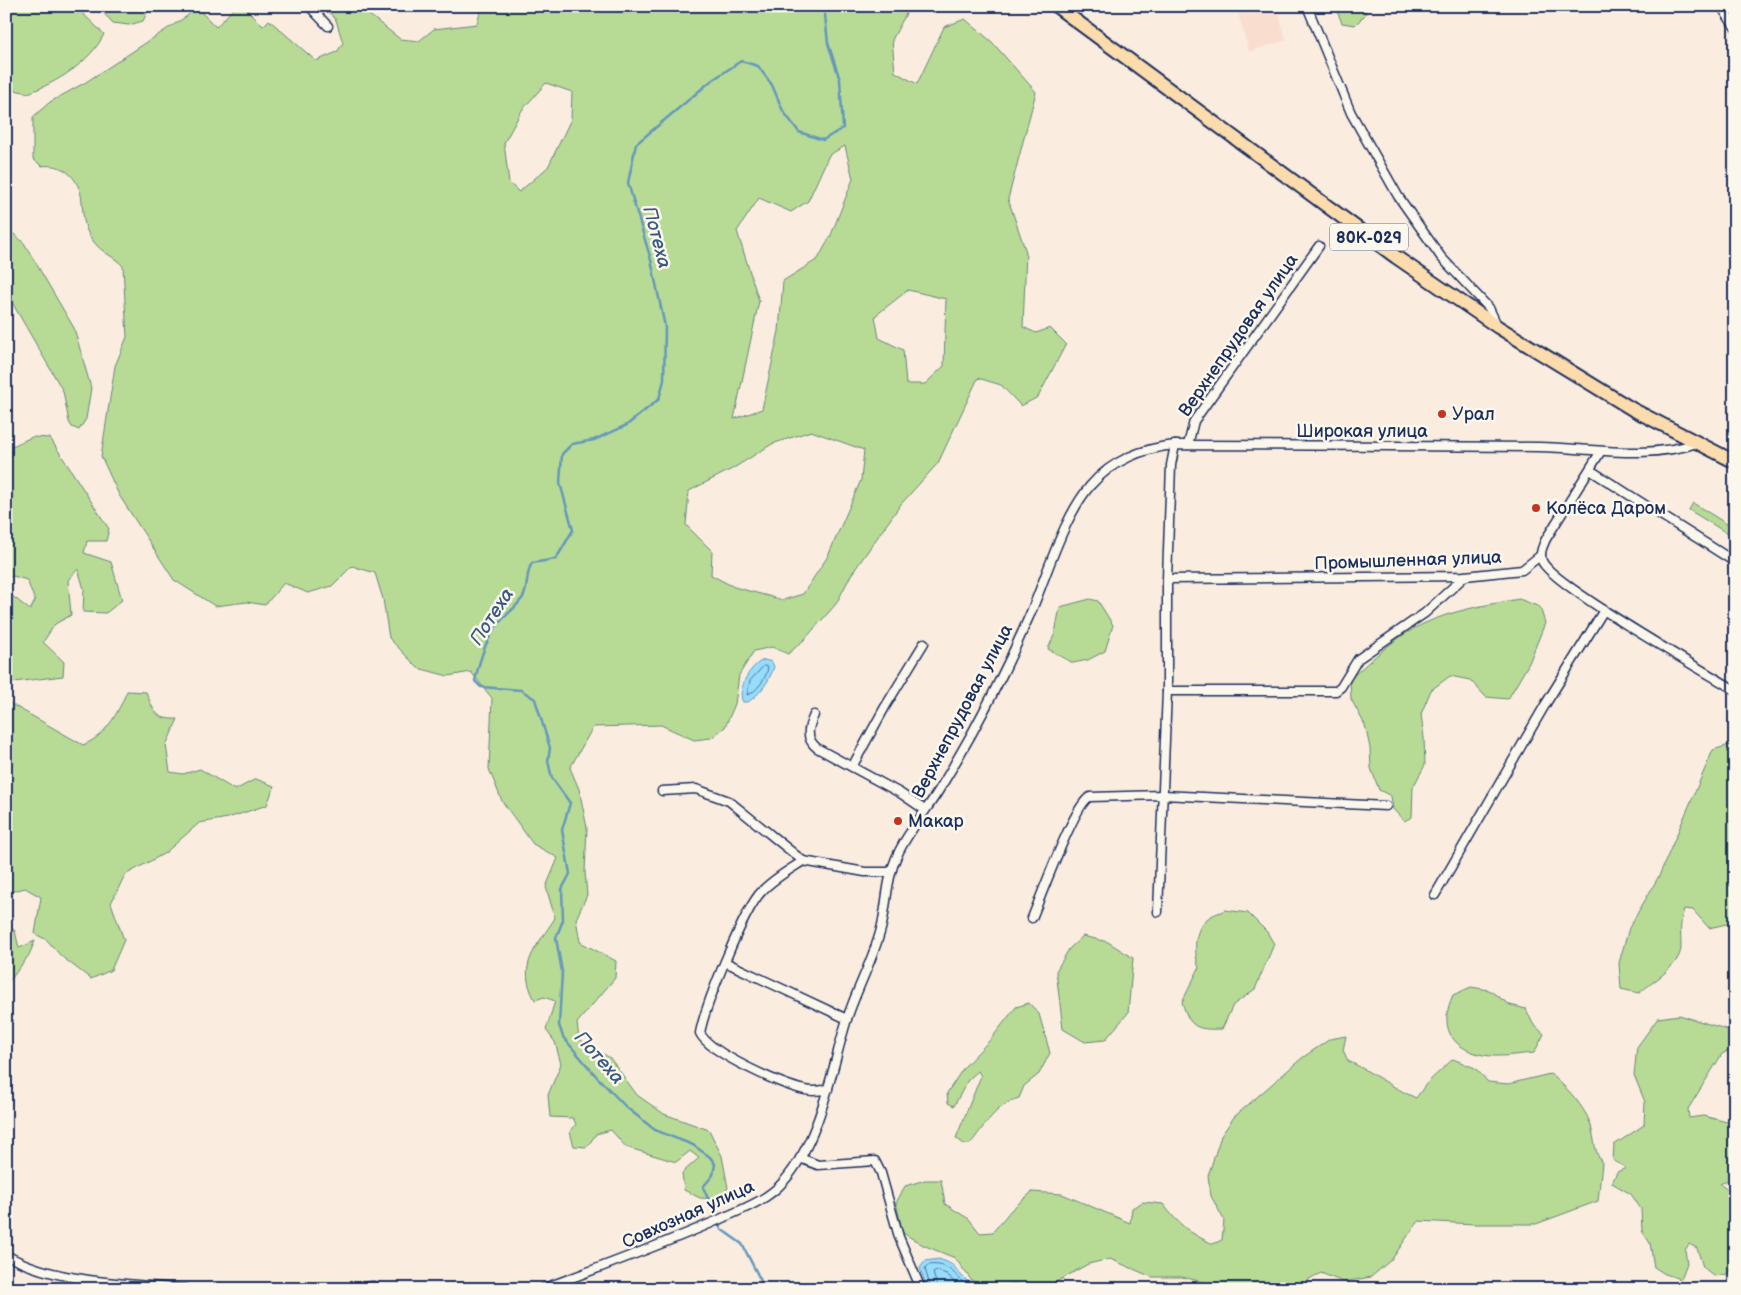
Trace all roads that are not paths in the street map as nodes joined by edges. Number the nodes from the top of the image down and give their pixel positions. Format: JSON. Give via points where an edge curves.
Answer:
{"nodes":[{"id":1,"x":309,"y":6,"type":"edge"},
{"id":2,"x":1056,"y":6,"type":"edge"},
{"id":3,"x":1307,"y":6,"type":"edge"},
{"id":4,"x":1721,"y":6,"type":"edge"},
{"id":5,"x":328,"y":26,"type":"dead end"},
{"id":6,"x":1735,"y":27,"type":"edge"},
{"id":7,"x":1319,"y":246,"type":"dead end"},
{"id":8,"x":1498,"y":327,"type":"junction"},
{"id":9,"x":1697,"y":443,"type":"junction"},
{"id":10,"x":1175,"y":445,"type":"junction"},
{"id":11,"x":1188,"y":445,"type":"junction"},
{"id":12,"x":1601,"y":451,"type":"junction"},
{"id":13,"x":1735,"y":462,"type":"edge"},
{"id":14,"x":1590,"y":470,"type":"junction"},
{"id":15,"x":1541,"y":555,"type":"junction"},
{"id":16,"x":1735,"y":562,"type":"edge"},
{"id":17,"x":1465,"y":576,"type":"junction"},
{"id":18,"x":1167,"y":580,"type":"junction"},
{"id":19,"x":1604,"y":610,"type":"junction"},
{"id":20,"x":924,"y":643,"type":"dead end"},
{"id":21,"x":1735,"y":690,"type":"edge"},
{"id":22,"x":1167,"y":691,"type":"junction"},
{"id":23,"x":814,"y":715,"type":"dead end"},
{"id":24,"x":852,"y":767,"type":"junction"},
{"id":25,"x":662,"y":791,"type":"dead end"},
{"id":26,"x":1163,"y":796,"type":"junction"},
{"id":27,"x":1386,"y":806,"type":"dead end"},
{"id":28,"x":926,"y":810,"type":"junction"},
{"id":29,"x":802,"y":861,"type":"junction"},
{"id":30,"x":891,"y":872,"type":"junction"},
{"id":31,"x":1435,"y":895,"type":"dead end"},
{"id":32,"x":1158,"y":912,"type":"dead end"},
{"id":33,"x":1032,"y":918,"type":"dead end"},
{"id":34,"x":725,"y":962,"type":"junction"},
{"id":35,"x":847,"y":1019,"type":"junction"},
{"id":36,"x":828,"y":1089,"type":"junction"},
{"id":37,"x":800,"y":1158,"type":"junction"},
{"id":38,"x":6,"y":1255,"type":"edge"},
{"id":39,"x":374,"y":1288,"type":"edge"},
{"id":40,"x":186,"y":1289,"type":"edge"},
{"id":41,"x":346,"y":1289,"type":"edge"},
{"id":42,"x":542,"y":1289,"type":"edge"},
{"id":43,"x":921,"y":1289,"type":"edge"}],
"edges":[{"from":1,"to":5,"type":"street"},
{"from":2,"to":8,"type":"main road","number":"80К-029","via":[[1396,257]]},
{"from":3,"to":8,"type":"street","via":[[1352,112],[1398,196],[1441,257],[1489,308]]},
{"from":4,"to":6,"type":"street"},
{"from":7,"to":11,"type":"street","name":"Верхнепрудовая улица","via":[[1194,421]]},
{"from":8,"to":9,"type":"main road","number":"80К-029","via":[[1632,409]]},
{"from":9,"to":12,"type":"street","name":"Широкая улица","via":[[1678,450],[1656,452]]},
{"from":9,"to":13,"type":"main road","number":"80К-029"},
{"from":10,"to":11,"type":"street","name":"Широкая улица"},
{"from":10,"to":18,"type":"street","via":[[1171,465]]},
{"from":10,"to":28,"type":"street","name":"Верхнепрудовая улица","via":[[1130,456],[1099,476],[1089,487],[1066,528],[1015,648]]},
{"from":11,"to":12,"type":"street","name":"Широкая улица"},
{"from":12,"to":14,"type":"street"},
{"from":14,"to":15,"type":"street","via":[[1546,539]]},
{"from":14,"to":16,"type":"street"},
{"from":15,"to":17,"type":"street","name":"Промышленная улица","via":[[1522,570]]},
{"from":15,"to":19,"type":"street","via":[[1542,562],[1555,576]]},
{"from":17,"to":18,"type":"street","name":"Промышленная улица"},
{"from":17,"to":22,"type":"street","via":[[1430,609],[1358,659],[1336,691]]},
{"from":18,"to":22,"type":"street"},
{"from":19,"to":21,"type":"street"},
{"from":19,"to":31,"type":"street"},
{"from":20,"to":24,"type":"street"},
{"from":22,"to":26,"type":"street"},
{"from":23,"to":24,"type":"street","via":[[808,735],[810,743]]},
{"from":24,"to":28,"type":"street"},
{"from":25,"to":29,"type":"street","via":[[696,789],[729,801]]},
{"from":26,"to":27,"type":"street"},
{"from":26,"to":32,"type":"street"},
{"from":26,"to":33,"type":"street","via":[[1085,798],[1072,820]]},
{"from":28,"to":30,"type":"street","name":"Верхнепрудовая улица","via":[[905,842]]},
{"from":29,"to":30,"type":"street","via":[[865,872]]},
{"from":29,"to":34,"type":"street","via":[[762,890]]},
{"from":30,"to":35,"type":"street","name":"Верхнепрудовая улица","via":[[882,926]]},
{"from":34,"to":35,"type":"street"},
{"from":34,"to":36,"type":"street","via":[[702,1020],[700,1033],[703,1039],[773,1080],[805,1091]]},
{"from":35,"to":36,"type":"street","name":"Верхнепрудовая улица"},
{"from":36,"to":37,"type":"street","name":"Верхнепрудовая улица"},
{"from":37,"to":42,"type":"street","name":"Совхозная улица","via":[[784,1182],[760,1201],[677,1239]]},
{"from":37,"to":43,"type":"street","via":[[818,1165],[875,1161],[899,1237]]},
{"from":38,"to":40,"type":"street","via":[[41,1270],[72,1276]]},
{"from":39,"to":41,"type":"street"}]}
